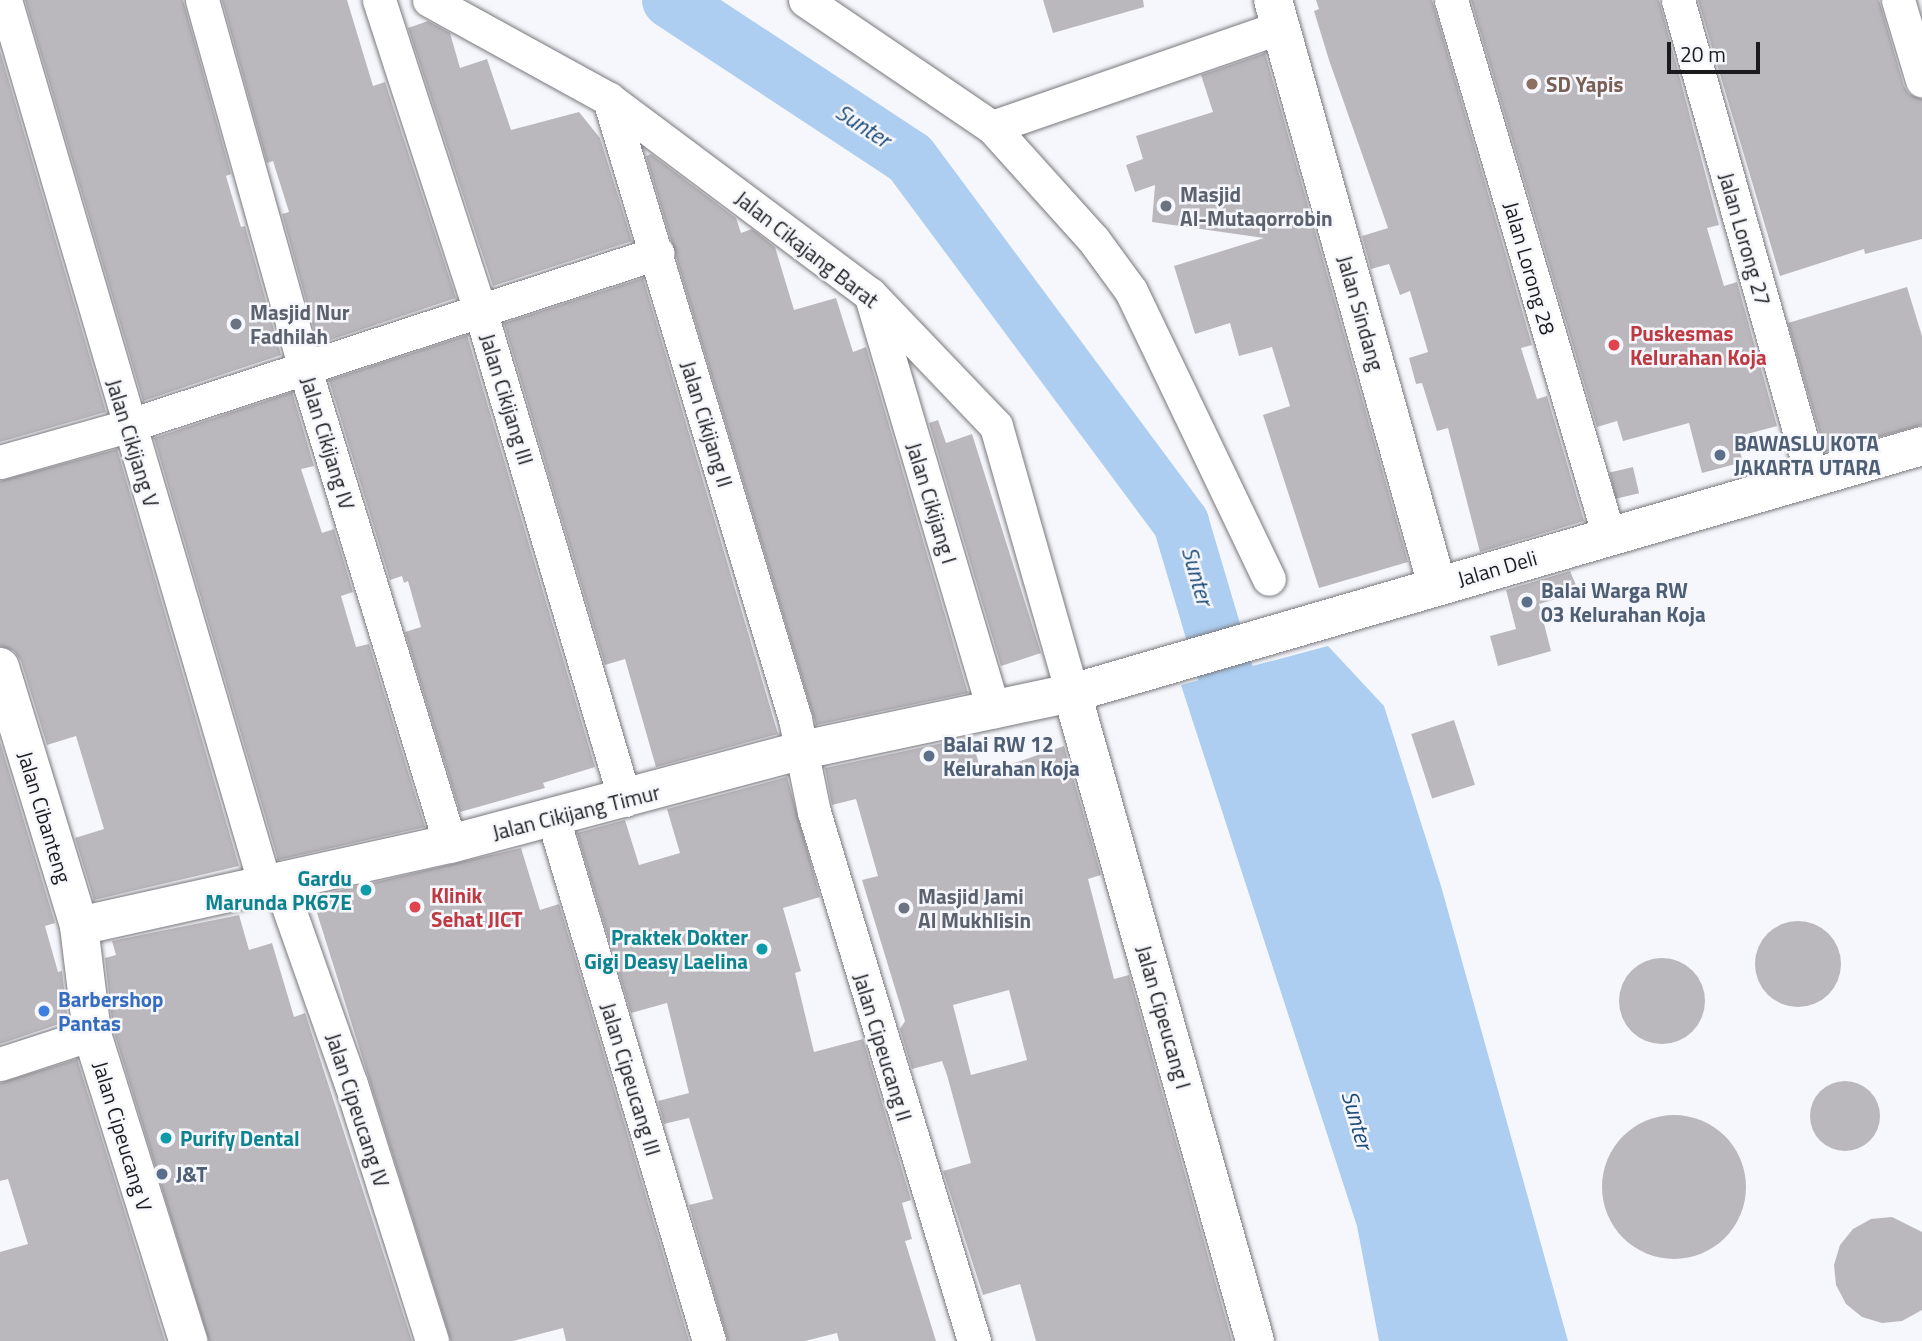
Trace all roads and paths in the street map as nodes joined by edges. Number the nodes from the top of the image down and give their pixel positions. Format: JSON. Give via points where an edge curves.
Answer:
{"nodes":[{"id":1,"x":5,"y":0,"type":"edge"},
{"id":2,"x":202,"y":0,"type":"edge"},
{"id":3,"x":379,"y":0,"type":"edge"},
{"id":4,"x":429,"y":0,"type":"edge"},
{"id":5,"x":805,"y":0,"type":"edge"},
{"id":6,"x":1451,"y":0,"type":"edge"},
{"id":7,"x":1678,"y":0,"type":"edge"},
{"id":8,"x":1898,"y":0,"type":"edge"},
{"id":9,"x":1277,"y":14,"type":"edge"},
{"id":10,"x":1922,"y":80,"type":"edge"},
{"id":11,"x":609,"y":99,"type":"junction"},
{"id":12,"x":992,"y":127,"type":"junction"},
{"id":13,"x":657,"y":253,"type":"junction"},
{"id":14,"x":870,"y":294,"type":"junction"},
{"id":15,"x":480,"y":310,"type":"junction"},
{"id":16,"x":304,"y":366,"type":"junction"},
{"id":17,"x":127,"y":426,"type":"junction"},
{"id":18,"x":1922,"y":446,"type":"edge"},
{"id":19,"x":0,"y":462,"type":"edge"},
{"id":20,"x":1812,"y":478,"type":"junction"},
{"id":21,"x":1609,"y":537,"type":"junction"},
{"id":22,"x":1269,"y":579,"type":"dead end"},
{"id":23,"x":1437,"y":585,"type":"junction"},
{"id":24,"x":0,"y":667,"type":"edge"},
{"id":25,"x":1089,"y":688,"type":"junction"},
{"id":26,"x":994,"y":711,"type":"junction"},
{"id":27,"x":803,"y":750,"type":"junction"},
{"id":28,"x":625,"y":800,"type":"junction"},
{"id":29,"x":553,"y":818,"type":"junction"},
{"id":30,"x":450,"y":844,"type":"junction"},
{"id":31,"x":272,"y":883,"type":"junction"},
{"id":32,"x":79,"y":926,"type":"junction"},
{"id":33,"x":92,"y":1034,"type":"junction"},
{"id":34,"x":0,"y":1064,"type":"edge"},
{"id":35,"x":188,"y":1341,"type":"edge"},
{"id":36,"x":432,"y":1341,"type":"edge"},
{"id":37,"x":709,"y":1341,"type":"edge"},
{"id":38,"x":974,"y":1341,"type":"edge"},
{"id":39,"x":1255,"y":1341,"type":"edge"}],
"edges":[{"from":1,"to":17,"type":"street","name":"Jalan Cikijang V"},
{"from":2,"to":16,"type":"street","name":"Jalan Cikijang IV"},
{"from":3,"to":15,"type":"street","name":"Jalan Cikijang III"},
{"from":4,"to":11,"type":"street","name":"Jalan Cikajang Barat"},
{"from":5,"to":12,"type":"street"},
{"from":6,"to":21,"type":"street","name":"Jalan Lorong 28"},
{"from":7,"to":20,"type":"street","name":"Jalan Lorong 27"},
{"from":8,"to":10,"type":"street"},
{"from":9,"to":12,"type":"street"},
{"from":9,"to":23,"type":"street","name":"Jalan Sindang"},
{"from":11,"to":13,"type":"street","name":"Jalan Cikijang II"},
{"from":11,"to":14,"type":"street","name":"Jalan Cikajang Barat"},
{"from":12,"to":22,"type":"street","via":[[1093,239],[1131,291]]},
{"from":13,"to":15,"type":"street"},
{"from":13,"to":27,"type":"street","name":"Jalan Cikijang II"},
{"from":14,"to":25,"type":"street","name":"Jalan Cikajang Barat","via":[[996,426]]},
{"from":14,"to":26,"type":"street","name":"Jalan Cikijang I"},
{"from":15,"to":16,"type":"street"},
{"from":15,"to":28,"type":"street","name":"Jalan Cikijang III"},
{"from":16,"to":17,"type":"street"},
{"from":16,"to":30,"type":"street","name":"Jalan Cikijang IV"},
{"from":17,"to":19,"type":"street"},
{"from":17,"to":31,"type":"street","name":"Jalan Cikijang V"},
{"from":18,"to":20,"type":"street","name":"Jalan Deli"},
{"from":20,"to":21,"type":"street","name":"Jalan Deli"},
{"from":21,"to":23,"type":"street","name":"Jalan Deli"},
{"from":23,"to":25,"type":"street","name":"Jalan Deli"},
{"from":24,"to":32,"type":"street","name":"Jalan Cibanteng"},
{"from":25,"to":26,"type":"street","name":"Jalan Cikijang Timur"},
{"from":25,"to":39,"type":"street","name":"Jalan Cipeucang I"},
{"from":26,"to":27,"type":"street","name":"Jalan Cikijang Timur"},
{"from":27,"to":28,"type":"street","name":"Jalan Cikijang Timur"},
{"from":27,"to":38,"type":"street","name":"Jalan Cipeucang II","via":[[814,812]]},
{"from":28,"to":29,"type":"street","name":"Jalan Cikijang Timur"},
{"from":29,"to":30,"type":"street","name":"Jalan Cikijang Timur"},
{"from":29,"to":37,"type":"street","name":"Jalan Cipeucang III"},
{"from":30,"to":31,"type":"street","name":"Jalan Cikijang Timur"},
{"from":31,"to":32,"type":"street","name":"Jalan Cikijang Timur"},
{"from":31,"to":36,"type":"street","name":"Jalan Cipeucang IV","via":[[351,1084]]},
{"from":32,"to":33,"type":"street","name":"Jalan Cipeucang V"},
{"from":33,"to":34,"type":"street"},
{"from":33,"to":35,"type":"street","name":"Jalan Cipeucang V"}]}
